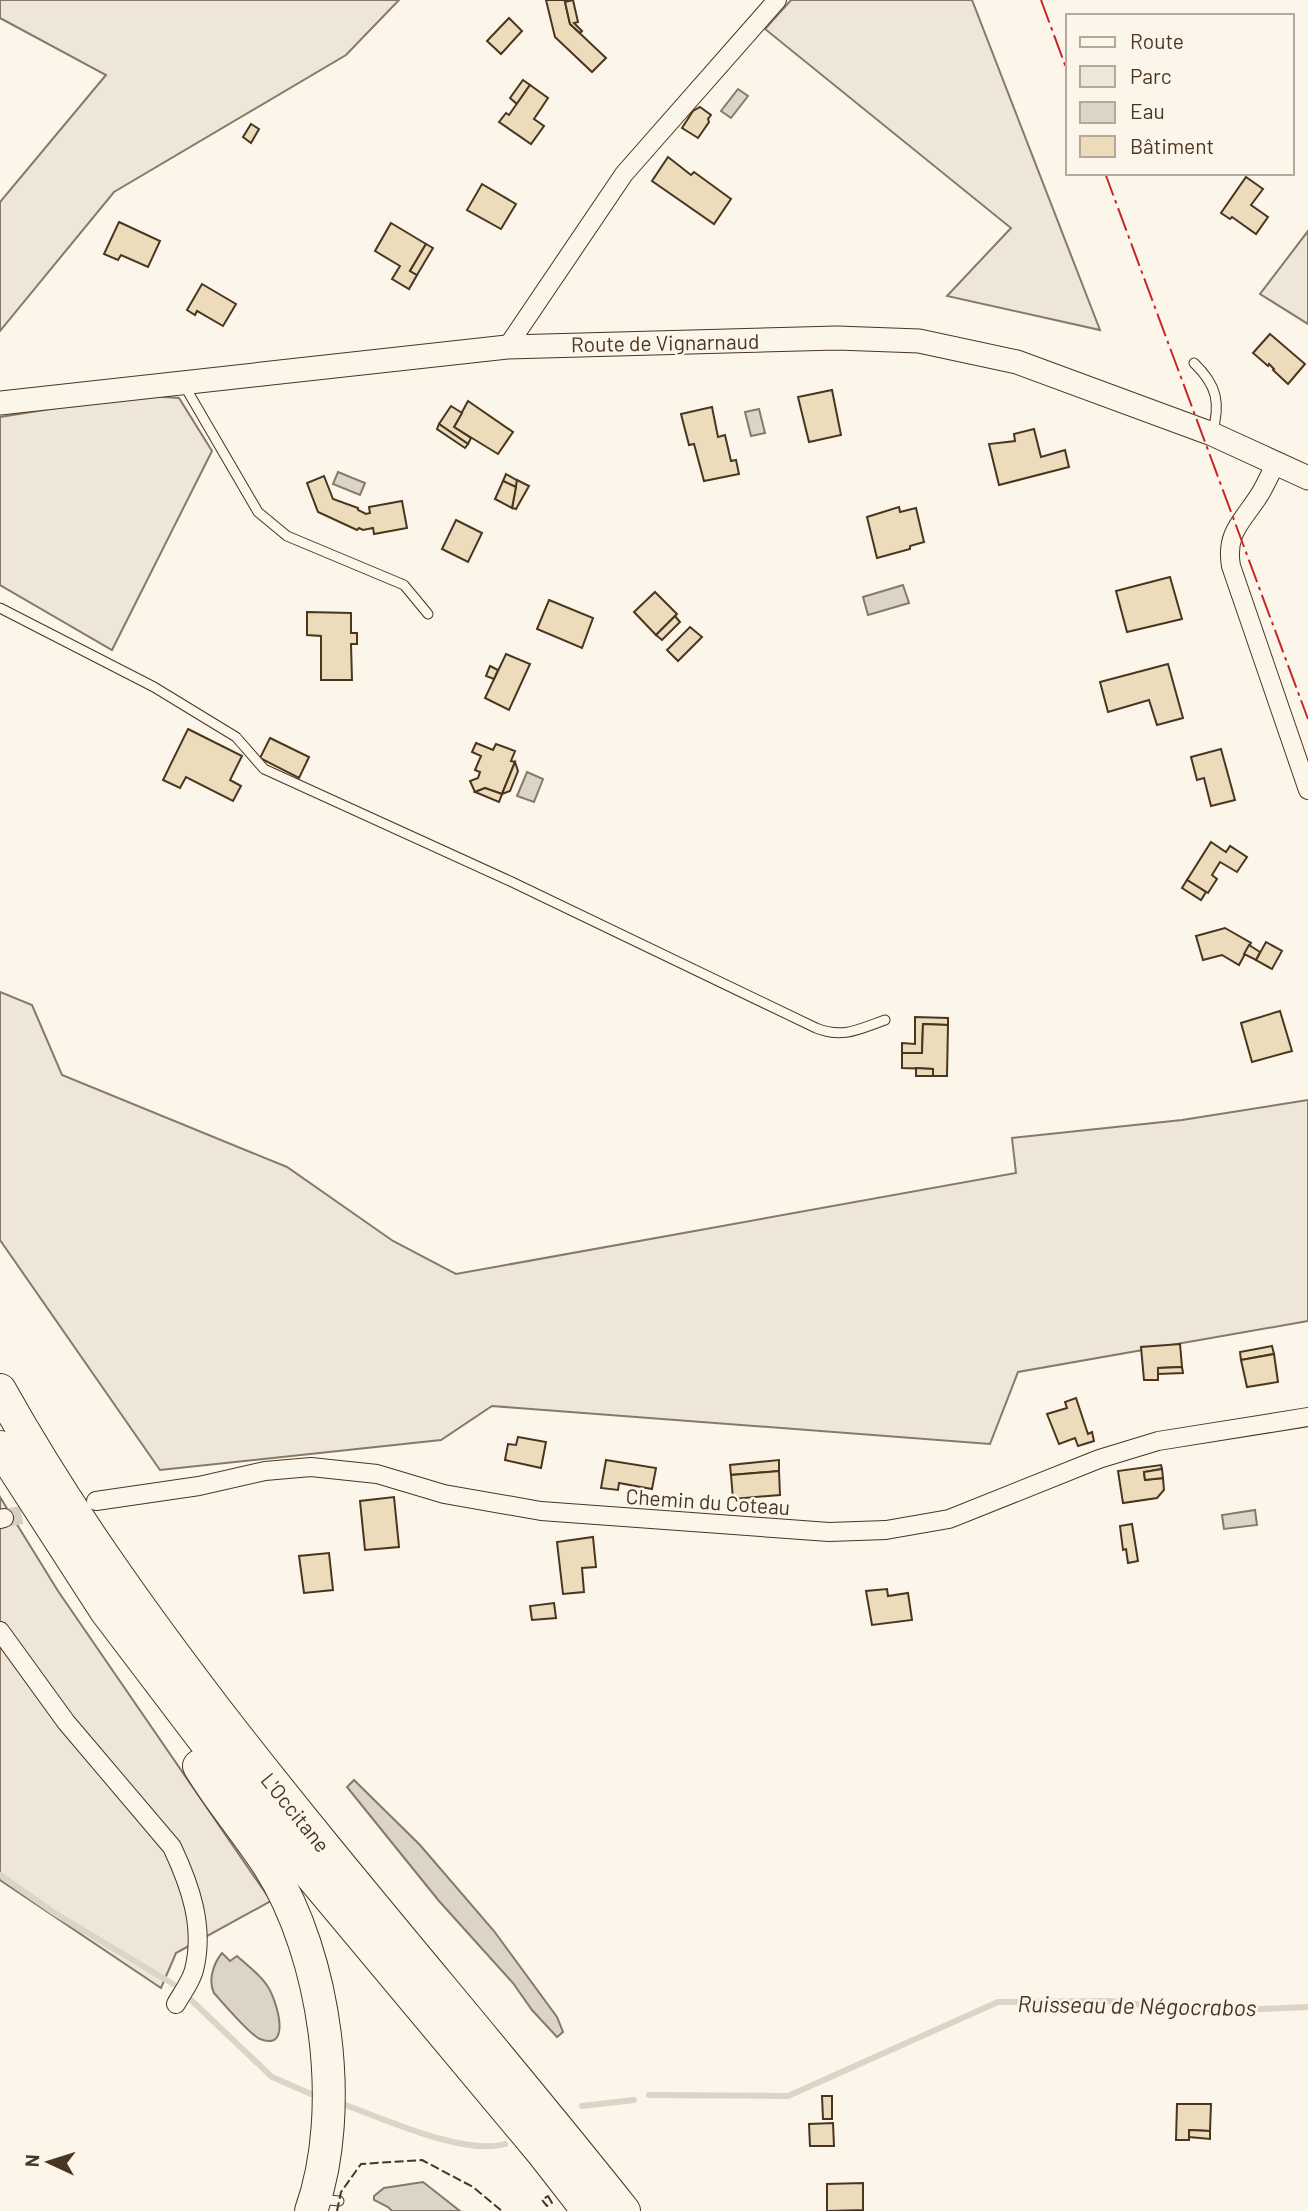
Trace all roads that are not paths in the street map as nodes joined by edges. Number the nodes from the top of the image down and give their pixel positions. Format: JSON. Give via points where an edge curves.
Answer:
{"nodes":[{"id":1,"x":777,"y":0,"type":"edge"},
{"id":2,"x":507,"y":347,"type":"junction"},
{"id":3,"x":1194,"y":363,"type":"dead end"},
{"id":4,"x":184,"y":383,"type":"junction"},
{"id":5,"x":0,"y":403,"type":"edge"},
{"id":6,"x":1212,"y":433,"type":"junction"},
{"id":7,"x":1276,"y":464,"type":"junction"},
{"id":8,"x":1308,"y":478,"type":"edge"},
{"id":9,"x":0,"y":608,"type":"edge"},
{"id":10,"x":428,"y":614,"type":"dead end"},
{"id":11,"x":1308,"y":790,"type":"edge"},
{"id":12,"x":885,"y":1020,"type":"dead end"},
{"id":13,"x":0,"y":1390,"type":"edge"},
{"id":14,"x":1308,"y":1417,"type":"edge"},
{"id":15,"x":0,"y":1447,"type":"edge"},
{"id":16,"x":96,"y":1502,"type":"dead end"},
{"id":17,"x":0,"y":1631,"type":"edge"},
{"id":18,"x":123,"y":1634,"type":"junction"},
{"id":19,"x":176,"y":2004,"type":"dead end"},
{"id":20,"x":322,"y":2204,"type":"edge"},
{"id":21,"x":588,"y":2211,"type":"edge"},
{"id":22,"x":624,"y":2211,"type":"edge"}],
"edges":[{"from":1,"to":2,"type":"street","via":[[624,174]]},
{"from":2,"to":4,"type":"street","name":"Route de Vignarnaud"},
{"from":2,"to":6,"type":"street","name":"Route de Vignarnaud","via":[[824,338],[919,341],[1017,362]]},
{"from":3,"to":6,"type":"lane","via":[[1213,387],[1217,415]]},
{"from":4,"to":5,"type":"street","name":"Route de Vignarnaud"},
{"from":4,"to":10,"type":"lane","via":[[258,512],[287,536],[404,585]]},
{"from":6,"to":7,"type":"street","name":"Route de Vignarnaud"},
{"from":7,"to":8,"type":"street","name":"Route de Vignarnaud"},
{"from":7,"to":11,"type":"street","via":[[1233,534],[1228,551]]},
{"from":9,"to":12,"type":"lane","via":[[154,687],[236,737],[264,769],[816,1028],[844,1034]]},
{"from":13,"to":22,"type":"highway","name":"L'Occitane","via":[[143,1615],[290,1806]]},
{"from":14,"to":16,"type":"street","name":"Chemin du Coteau","via":[[1158,1441],[1099,1459],[950,1519],[886,1530],[829,1532],[541,1511],[444,1494],[377,1474],[311,1467]]},
{"from":15,"to":18,"type":"highway","name":"L'Occitane"},
{"from":17,"to":19,"type":"street","via":[[66,1722],[172,1847],[184,1872],[197,1922],[196,1957],[194,1973]]},
{"from":18,"to":20,"type":"highway","via":[[205,1776],[270,1868],[295,1916],[323,2015],[328,2075]]},
{"from":18,"to":21,"type":"highway","name":"L'Occitane","via":[[267,1822]]}]}
